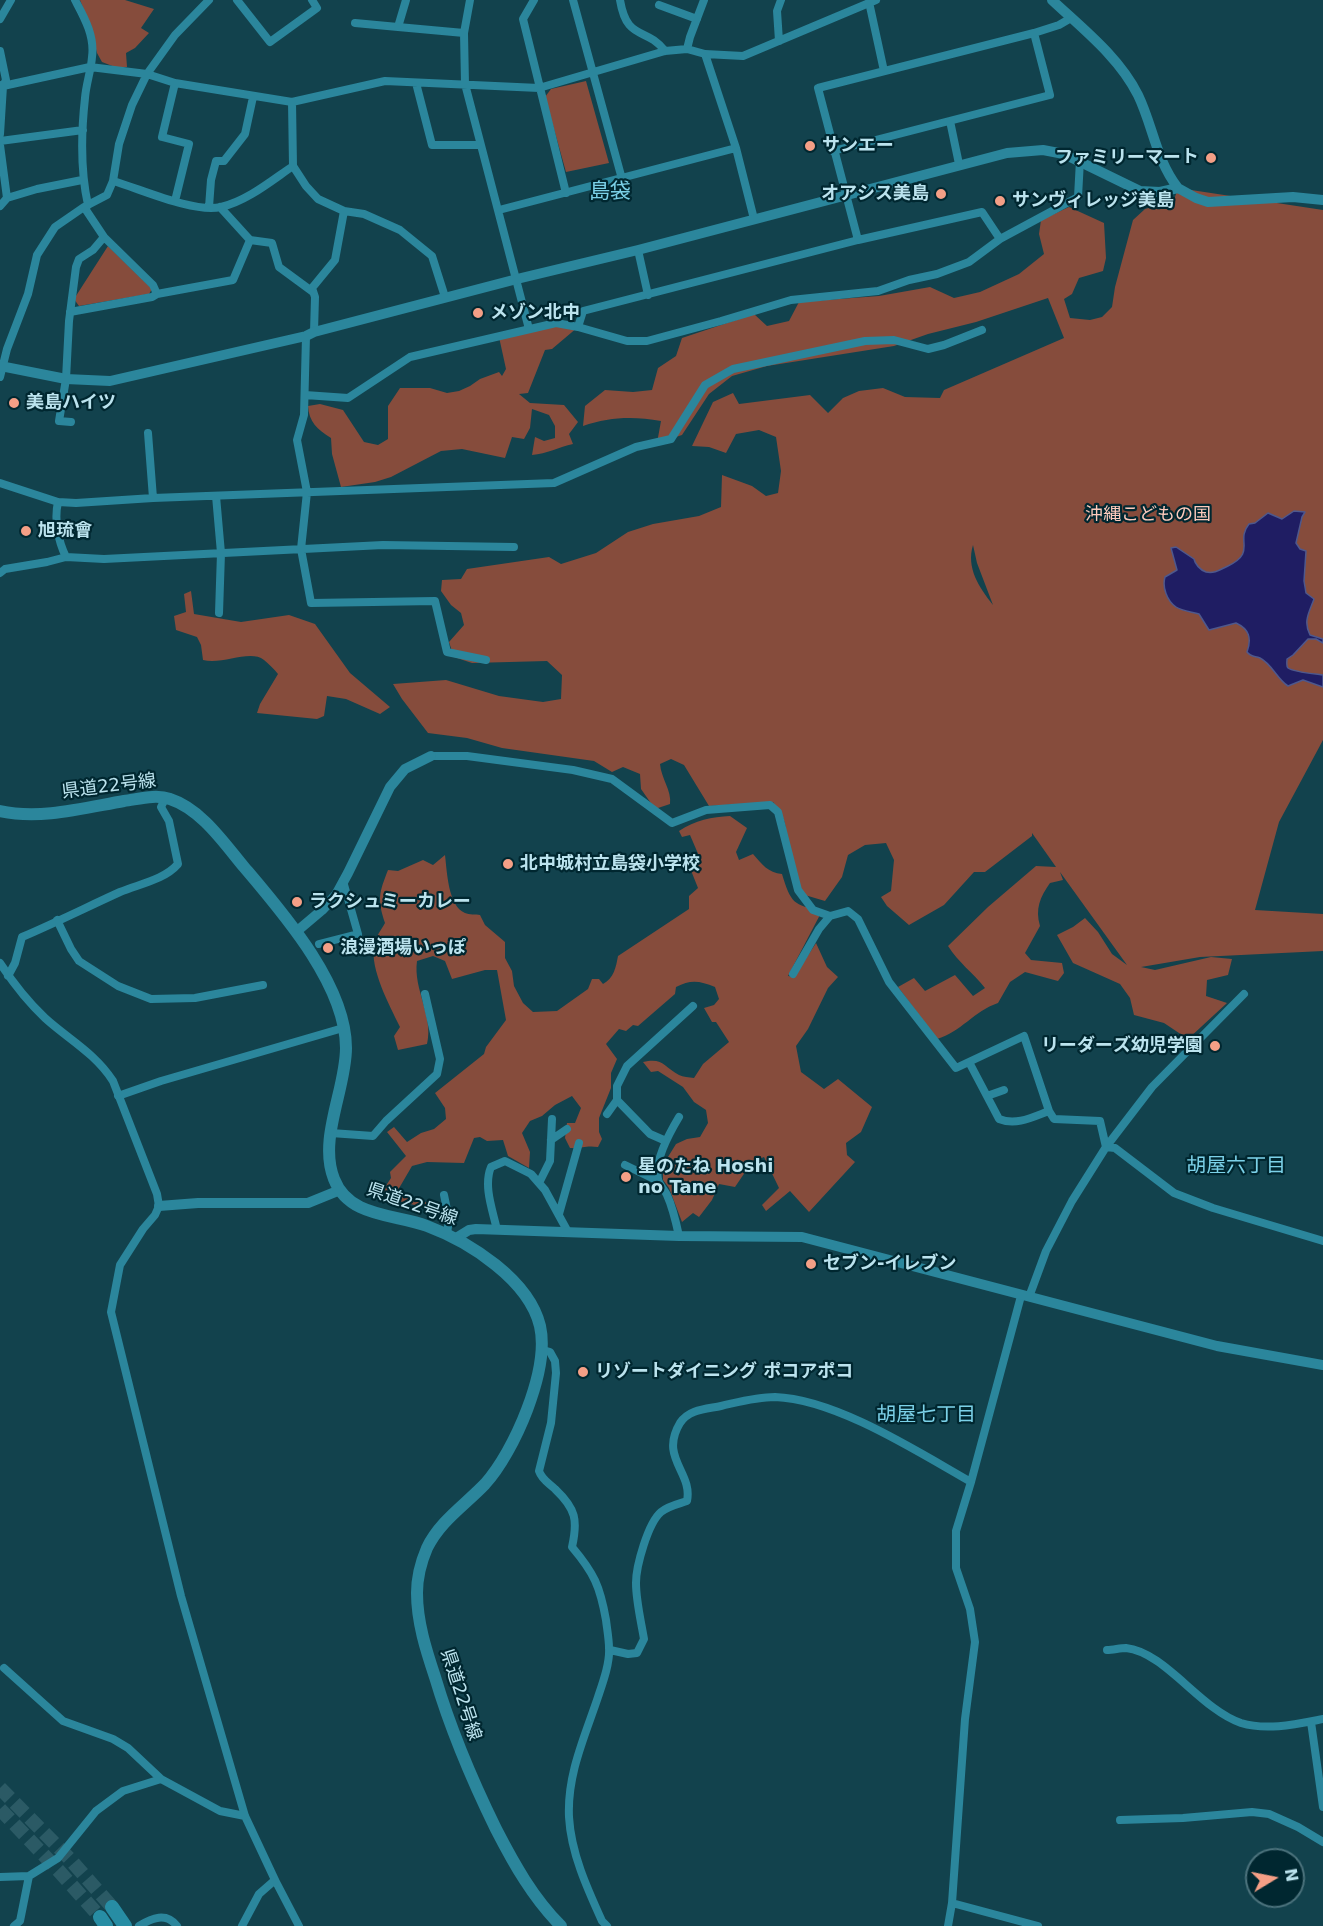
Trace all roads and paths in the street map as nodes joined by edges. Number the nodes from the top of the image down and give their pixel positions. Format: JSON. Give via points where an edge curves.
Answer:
{"nodes":[{"id":1,"x":11,"y":0,"type":"edge"},
{"id":2,"x":75,"y":0,"type":"edge"},
{"id":3,"x":237,"y":0,"type":"edge"},
{"id":4,"x":312,"y":0,"type":"edge"},
{"id":5,"x":406,"y":0,"type":"edge"},
{"id":6,"x":470,"y":0,"type":"edge"},
{"id":7,"x":534,"y":0,"type":"edge"},
{"id":8,"x":573,"y":0,"type":"edge"},
{"id":9,"x":620,"y":0,"type":"edge"},
{"id":10,"x":704,"y":0,"type":"edge"},
{"id":11,"x":781,"y":0,"type":"edge"},
{"id":12,"x":1052,"y":0,"type":"edge"},
{"id":13,"x":206,"y":1,"type":"edge"},
{"id":14,"x":872,"y":1,"type":"edge"},
{"id":15,"x":659,"y":5,"type":"dead end"},
{"id":16,"x":1071,"y":18,"type":"junction"},
{"id":17,"x":0,"y":19,"type":"edge"},
{"id":18,"x":697,"y":19,"type":"junction"},
{"id":19,"x":355,"y":23,"type":"dead end"},
{"id":20,"x":398,"y":27,"type":"junction"},
{"id":21,"x":464,"y":33,"type":"junction"},
{"id":22,"x":1034,"y":33,"type":"junction"},
{"id":23,"x":779,"y":41,"type":"junction"},
{"id":24,"x":687,"y":49,"type":"junction"},
{"id":25,"x":0,"y":51,"type":"edge"},
{"id":26,"x":665,"y":51,"type":"junction"},
{"id":27,"x":705,"y":54,"type":"junction"},
{"id":28,"x":90,"y":67,"type":"junction"},
{"id":29,"x":884,"y":72,"type":"junction"},
{"id":30,"x":592,"y":73,"type":"junction"},
{"id":31,"x":147,"y":74,"type":"junction"},
{"id":32,"x":175,"y":83,"type":"junction"},
{"id":33,"x":416,"y":83,"type":"junction"},
{"id":34,"x":465,"y":84,"type":"junction"},
{"id":35,"x":2,"y":85,"type":"edge"},
{"id":36,"x":539,"y":88,"type":"junction"},
{"id":37,"x":253,"y":97,"type":"junction"},
{"id":38,"x":292,"y":102,"type":"junction"},
{"id":39,"x":950,"y":121,"type":"junction"},
{"id":40,"x":83,"y":130,"type":"junction"},
{"id":41,"x":0,"y":134,"type":"edge"},
{"id":42,"x":0,"y":143,"type":"edge"},
{"id":43,"x":480,"y":145,"type":"junction"},
{"id":44,"x":736,"y":148,"type":"junction"},
{"id":45,"x":834,"y":151,"type":"junction"},
{"id":46,"x":1080,"y":160,"type":"junction"},
{"id":47,"x":0,"y":162,"type":"edge"},
{"id":48,"x":959,"y":164,"type":"junction"},
{"id":49,"x":293,"y":166,"type":"junction"},
{"id":50,"x":622,"y":179,"type":"junction"},
{"id":51,"x":82,"y":180,"type":"junction"},
{"id":52,"x":113,"y":181,"type":"junction"},
{"id":53,"x":1178,"y":188,"type":"junction"},
{"id":54,"x":566,"y":193,"type":"junction"},
{"id":55,"x":845,"y":195,"type":"junction"},
{"id":56,"x":7,"y":198,"type":"junction"},
{"id":57,"x":1323,"y":200,"type":"edge"},
{"id":58,"x":176,"y":201,"type":"junction"},
{"id":59,"x":0,"y":206,"type":"edge"},
{"id":60,"x":86,"y":206,"type":"junction"},
{"id":61,"x":209,"y":207,"type":"junction"},
{"id":62,"x":220,"y":207,"type":"junction"},
{"id":63,"x":499,"y":210,"type":"junction"},
{"id":64,"x":344,"y":211,"type":"junction"},
{"id":65,"x":754,"y":219,"type":"junction"},
{"id":66,"x":104,"y":237,"type":"junction"},
{"id":67,"x":1000,"y":239,"type":"junction"},
{"id":68,"x":250,"y":240,"type":"junction"},
{"id":69,"x":858,"y":240,"type":"junction"},
{"id":70,"x":638,"y":250,"type":"junction"},
{"id":71,"x":516,"y":279,"type":"junction"},
{"id":72,"x":313,"y":292,"type":"junction"},
{"id":73,"x":157,"y":294,"type":"junction"},
{"id":74,"x":648,"y":295,"type":"junction"},
{"id":75,"x":445,"y":297,"type":"junction"},
{"id":76,"x":70,"y":312,"type":"junction"},
{"id":77,"x":578,"y":327,"type":"junction"},
{"id":78,"x":529,"y":329,"type":"junction"},
{"id":79,"x":982,"y":330,"type":"dead end"},
{"id":80,"x":310,"y":334,"type":"junction"},
{"id":81,"x":0,"y":370,"type":"edge"},
{"id":82,"x":66,"y":379,"type":"junction"},
{"id":83,"x":305,"y":395,"type":"junction"},
{"id":84,"x":71,"y":422,"type":"dead end"},
{"id":85,"x":148,"y":433,"type":"dead end"},
{"id":86,"x":0,"y":483,"type":"edge"},
{"id":87,"x":307,"y":492,"type":"junction"},
{"id":88,"x":216,"y":496,"type":"junction"},
{"id":89,"x":153,"y":498,"type":"junction"},
{"id":90,"x":58,"y":502,"type":"junction"},
{"id":91,"x":514,"y":547,"type":"dead end"},
{"id":92,"x":301,"y":549,"type":"junction"},
{"id":93,"x":221,"y":552,"type":"junction"},
{"id":94,"x":66,"y":556,"type":"junction"},
{"id":95,"x":0,"y":573,"type":"edge"},
{"id":96,"x":219,"y":613,"type":"dead end"},
{"id":97,"x":486,"y":660,"type":"dead end"},
{"id":98,"x":431,"y":756,"type":"joint"},
{"id":99,"x":166,"y":797,"type":"junction"},
{"id":100,"x":0,"y":811,"type":"edge"},
{"id":101,"x":343,"y":881,"type":"junction"},
{"id":102,"x":830,"y":916,"type":"junction"},
{"id":103,"x":57,"y":920,"type":"junction"},
{"id":104,"x":296,"y":932,"type":"junction"},
{"id":105,"x":319,"y":944,"type":"dead end"},
{"id":106,"x":0,"y":963,"type":"edge"},
{"id":107,"x":793,"y":974,"type":"dead end"},
{"id":108,"x":8,"y":976,"type":"junction"},
{"id":109,"x":263,"y":985,"type":"dead end"},
{"id":110,"x":426,"y":994,"type":"dead end"},
{"id":111,"x":1244,"y":994,"type":"dead end"},
{"id":112,"x":693,"y":1006,"type":"dead end"},
{"id":113,"x":343,"y":1028,"type":"junction"},
{"id":114,"x":969,"y":1062,"type":"junction"},
{"id":115,"x":1004,"y":1090,"type":"dead end"},
{"id":116,"x":118,"y":1096,"type":"junction"},
{"id":117,"x":987,"y":1096,"type":"junction"},
{"id":118,"x":617,"y":1100,"type":"junction"},
{"id":119,"x":1049,"y":1111,"type":"junction"},
{"id":120,"x":607,"y":1114,"type":"dead end"},
{"id":121,"x":679,"y":1118,"type":"dead end"},
{"id":122,"x":552,"y":1119,"type":"dead end"},
{"id":123,"x":567,"y":1129,"type":"dead end"},
{"id":124,"x":331,"y":1133,"type":"junction"},
{"id":125,"x":551,"y":1140,"type":"junction"},
{"id":126,"x":666,"y":1141,"type":"junction"},
{"id":127,"x":579,"y":1143,"type":"dead end"},
{"id":128,"x":1107,"y":1147,"type":"junction"},
{"id":129,"x":625,"y":1165,"type":"dead end"},
{"id":130,"x":658,"y":1181,"type":"junction"},
{"id":131,"x":539,"y":1183,"type":"junction"},
{"id":132,"x":340,"y":1190,"type":"junction"},
{"id":133,"x":444,"y":1195,"type":"dead end"},
{"id":134,"x":159,"y":1206,"type":"junction"},
{"id":135,"x":559,"y":1214,"type":"junction"},
{"id":136,"x":497,"y":1230,"type":"junction"},
{"id":137,"x":568,"y":1232,"type":"junction"},
{"id":138,"x":451,"y":1236,"type":"junction"},
{"id":139,"x":679,"y":1236,"type":"junction"},
{"id":140,"x":1323,"y":1241,"type":"edge"},
{"id":141,"x":1025,"y":1296,"type":"junction"},
{"id":142,"x":543,"y":1350,"type":"junction"},
{"id":143,"x":1323,"y":1365,"type":"edge"},
{"id":144,"x":971,"y":1482,"type":"junction"},
{"id":145,"x":610,"y":1650,"type":"junction"},
{"id":146,"x":1107,"y":1650,"type":"dead end"},
{"id":147,"x":4,"y":1668,"type":"dead end"},
{"id":148,"x":1323,"y":1719,"type":"edge"},
{"id":149,"x":1311,"y":1722,"type":"junction"},
{"id":150,"x":161,"y":1779,"type":"junction"},
{"id":151,"x":1323,"y":1807,"type":"edge"},
{"id":152,"x":245,"y":1816,"type":"junction"},
{"id":153,"x":1120,"y":1820,"type":"dead end"},
{"id":154,"x":1323,"y":1842,"type":"edge"},
{"id":155,"x":29,"y":1876,"type":"junction"},
{"id":156,"x":0,"y":1877,"type":"edge"},
{"id":157,"x":275,"y":1880,"type":"junction"},
{"id":158,"x":952,"y":1903,"type":"junction"},
{"id":159,"x":112,"y":1907,"type":"tunnel mouth"},
{"id":160,"x":141,"y":1925,"type":"edge"},
{"id":161,"x":14,"y":1926,"type":"edge"},
{"id":162,"x":125,"y":1926,"type":"edge"},
{"id":163,"x":177,"y":1926,"type":"edge"},
{"id":164,"x":242,"y":1926,"type":"edge"},
{"id":165,"x":299,"y":1926,"type":"edge"},
{"id":166,"x":561,"y":1926,"type":"edge"},
{"id":167,"x":607,"y":1926,"type":"edge"},
{"id":168,"x":948,"y":1926,"type":"edge"},
{"id":169,"x":1038,"y":1926,"type":"edge"}],
"edges":[{"from":1,"to":17,"type":"street"},
{"from":2,"to":28,"type":"street","via":[[88,24],[93,54]]},
{"from":3,"to":4,"type":"street","via":[[270,42],[317,8]]},
{"from":5,"to":20,"type":"street"},
{"from":6,"to":21,"type":"street"},
{"from":7,"to":36,"type":"street","via":[[523,19]]},
{"from":8,"to":30,"type":"street"},
{"from":9,"to":26,"type":"street","via":[[628,26]]},
{"from":10,"to":18,"type":"street"},
{"from":11,"to":23,"type":"street","via":[[777,11]]},
{"from":12,"to":16,"type":"street"},
{"from":13,"to":31,"type":"street"},
{"from":14,"to":23,"type":"street"},
{"from":14,"to":29,"type":"street"},
{"from":15,"to":18,"type":"street"},
{"from":16,"to":22,"type":"street"},
{"from":16,"to":53,"type":"street","via":[[1130,81],[1162,164]]},
{"from":18,"to":24,"type":"street"},
{"from":19,"to":20,"type":"street"},
{"from":20,"to":21,"type":"street"},
{"from":21,"to":34,"type":"street"},
{"from":22,"to":29,"type":"street"},
{"from":22,"to":39,"type":"street","via":[[1050,95]]},
{"from":23,"to":27,"type":"street","via":[[743,56]]},
{"from":24,"to":26,"type":"street"},
{"from":24,"to":27,"type":"street"},
{"from":25,"to":35,"type":"street","via":[[6,80]]},
{"from":26,"to":30,"type":"street"},
{"from":27,"to":44,"type":"street"},
{"from":28,"to":31,"type":"street"},
{"from":28,"to":35,"type":"street"},
{"from":28,"to":40,"type":"street"},
{"from":29,"to":45,"type":"street","via":[[818,88]]},
{"from":30,"to":36,"type":"street"},
{"from":30,"to":50,"type":"street"},
{"from":31,"to":32,"type":"street"},
{"from":31,"to":52,"type":"street","via":[[119,144]]},
{"from":32,"to":37,"type":"street"},
{"from":32,"to":58,"type":"street","via":[[162,137],[189,144]]},
{"from":33,"to":34,"type":"street"},
{"from":33,"to":38,"type":"street","via":[[385,81]]},
{"from":33,"to":43,"type":"street","via":[[432,145]]},
{"from":34,"to":36,"type":"street"},
{"from":34,"to":43,"type":"street"},
{"from":35,"to":41,"type":"street"},
{"from":36,"to":54,"type":"street"},
{"from":37,"to":38,"type":"street"},
{"from":37,"to":61,"type":"street","via":[[245,135],[224,161],[216,161]]},
{"from":38,"to":49,"type":"street"},
{"from":39,"to":45,"type":"street"},
{"from":39,"to":48,"type":"street"},
{"from":40,"to":42,"type":"street"},
{"from":40,"to":51,"type":"street"},
{"from":42,"to":47,"type":"street"},
{"from":43,"to":63,"type":"street"},
{"from":44,"to":50,"type":"street"},
{"from":44,"to":65,"type":"street"},
{"from":45,"to":55,"type":"street"},
{"from":46,"to":48,"type":"street","via":[[1054,152],[1025,150]]},
{"from":46,"to":53,"type":"street","via":[[1140,190],[1160,192]]},
{"from":46,"to":67,"type":"street","via":[[1078,197]]},
{"from":47,"to":56,"type":"street"},
{"from":48,"to":55,"type":"street"},
{"from":49,"to":62,"type":"street","via":[[260,189]]},
{"from":49,"to":64,"type":"street","via":[[318,199]]},
{"from":50,"to":54,"type":"street"},
{"from":51,"to":56,"type":"street"},
{"from":51,"to":60,"type":"street"},
{"from":52,"to":58,"type":"street"},
{"from":52,"to":60,"type":"street","via":[[107,195]]},
{"from":53,"to":57,"type":"street","via":[[1208,202],[1293,197]]},
{"from":54,"to":63,"type":"street"},
{"from":55,"to":65,"type":"street"},
{"from":55,"to":69,"type":"street"},
{"from":56,"to":59,"type":"street"},
{"from":58,"to":61,"type":"street"},
{"from":60,"to":66,"type":"street"},
{"from":60,"to":81,"type":"street","via":[[55,227],[37,255],[28,294]]},
{"from":61,"to":62,"type":"street"},
{"from":62,"to":68,"type":"street"},
{"from":63,"to":71,"type":"street"},
{"from":64,"to":72,"type":"street","via":[[335,260],[312,288]]},
{"from":64,"to":75,"type":"street","via":[[364,214],[400,230],[432,256]]},
{"from":65,"to":70,"type":"street"},
{"from":66,"to":73,"type":"street","via":[[153,285]]},
{"from":66,"to":76,"type":"street","via":[[76,267]]},
{"from":67,"to":69,"type":"street","via":[[982,212]]},
{"from":67,"to":77,"type":"street","via":[[969,262],[879,291],[791,300],[647,341],[627,341]]},
{"from":68,"to":72,"type":"street","via":[[272,243],[279,267]]},
{"from":68,"to":73,"type":"street","via":[[233,280]]},
{"from":69,"to":74,"type":"street"},
{"from":70,"to":71,"type":"street"},
{"from":70,"to":74,"type":"street"},
{"from":71,"to":75,"type":"street"},
{"from":71,"to":78,"type":"street"},
{"from":72,"to":80,"type":"street"},
{"from":73,"to":76,"type":"street"},
{"from":74,"to":77,"type":"street","via":[[583,311]]},
{"from":75,"to":80,"type":"street"},
{"from":76,"to":82,"type":"street"},
{"from":77,"to":78,"type":"street","via":[[556,323]]},
{"from":78,"to":83,"type":"street","via":[[410,357],[348,398]]},
{"from":79,"to":87,"type":"street","via":[[928,349],[894,340],[865,341],[733,369],[705,386],[671,439],[636,447],[554,483]]},
{"from":80,"to":82,"type":"street","via":[[110,381]]},
{"from":80,"to":83,"type":"street"},
{"from":81,"to":82,"type":"street"},
{"from":82,"to":84,"type":"street","via":[[59,421]]},
{"from":83,"to":87,"type":"street","via":[[297,440]]},
{"from":85,"to":89,"type":"street"},
{"from":86,"to":90,"type":"street"},
{"from":87,"to":88,"type":"street"},
{"from":87,"to":92,"type":"street"},
{"from":88,"to":89,"type":"street"},
{"from":88,"to":93,"type":"street"},
{"from":89,"to":90,"type":"street"},
{"from":90,"to":94,"type":"street","via":[[58,529]]},
{"from":91,"to":92,"type":"street","via":[[383,545]]},
{"from":92,"to":93,"type":"street"},
{"from":92,"to":97,"type":"street","via":[[311,603],[435,602],[447,652]]},
{"from":93,"to":94,"type":"street","via":[[104,559]]},
{"from":93,"to":96,"type":"street"},
{"from":94,"to":95,"type":"street"},
{"from":98,"to":101,"type":"street","via":[[405,768],[390,787]]},
{"from":98,"to":102,"type":"street","via":[[467,756],[612,779],[672,823],[705,810],[770,805],[778,812],[798,890],[813,910]]},
{"from":99,"to":100,"type":"main road","name":"県道22号線","via":[[42,814]]},
{"from":99,"to":103,"type":"street","via":[[161,807],[169,821],[178,857],[173,870]]},
{"from":99,"to":104,"type":"main road","name":"県道22号線","via":[[202,820]]},
{"from":101,"to":104,"type":"street","via":[[336,895]]},
{"from":101,"to":105,"type":"street","via":[[358,934]]},
{"from":102,"to":107,"type":"street"},
{"from":102,"to":114,"type":"street","via":[[848,911],[858,920],[889,982],[956,1068]]},
{"from":103,"to":108,"type":"street","via":[[22,936]]},
{"from":103,"to":109,"type":"street","via":[[79,961],[118,986],[150,999],[195,998]]},
{"from":104,"to":113,"type":"main road","name":"県道22号線","via":[[329,986]]},
{"from":106,"to":108,"type":"street"},
{"from":108,"to":116,"type":"street","via":[[44,1017],[100,1063]]},
{"from":110,"to":124,"type":"street","via":[[440,1059],[436,1074],[373,1136]]},
{"from":111,"to":128,"type":"street","via":[[1152,1087]]},
{"from":112,"to":118,"type":"street","via":[[627,1066],[617,1086]]},
{"from":113,"to":116,"type":"street"},
{"from":113,"to":124,"type":"main road","name":"県道22号線","via":[[346,1057]]},
{"from":114,"to":117,"type":"street"},
{"from":114,"to":119,"type":"street","via":[[1024,1036]]},
{"from":115,"to":117,"type":"street"},
{"from":116,"to":134,"type":"street"},
{"from":117,"to":119,"type":"street","via":[[999,1119],[1006,1122]]},
{"from":118,"to":120,"type":"street"},
{"from":118,"to":126,"type":"street","via":[[650,1134]]},
{"from":119,"to":128,"type":"street","via":[[1054,1119],[1100,1121]]},
{"from":121,"to":126,"type":"street"},
{"from":122,"to":125,"type":"street"},
{"from":123,"to":125,"type":"street"},
{"from":124,"to":132,"type":"main road","name":"県道22号線","via":[[331,1169]]},
{"from":125,"to":131,"type":"street","via":[[550,1161]]},
{"from":126,"to":130,"type":"street","via":[[657,1169]]},
{"from":127,"to":135,"type":"street"},
{"from":128,"to":140,"type":"street","via":[[1115,1148],[1174,1193]]},
{"from":128,"to":141,"type":"street","via":[[1072,1202]]},
{"from":129,"to":130,"type":"street"},
{"from":130,"to":139,"type":"street","via":[[667,1193]]},
{"from":131,"to":135,"type":"street"},
{"from":131,"to":136,"type":"street","via":[[531,1174],[505,1161],[490,1167],[490,1197]]},
{"from":132,"to":134,"type":"street","via":[[308,1203]]},
{"from":132,"to":138,"type":"main road","name":"県道22号線","via":[[369,1211],[423,1224]]},
{"from":133,"to":138,"type":"street"},
{"from":134,"to":152,"type":"street","via":[[120,1265],[111,1312],[182,1596]]},
{"from":135,"to":137,"type":"street"},
{"from":136,"to":137,"type":"street"},
{"from":136,"to":138,"type":"street","via":[[469,1230]]},
{"from":137,"to":139,"type":"street"},
{"from":138,"to":142,"type":"main road","name":"県道22号線","via":[[500,1270],[526,1295],[539,1320]]},
{"from":139,"to":141,"type":"street","via":[[802,1237]]},
{"from":141,"to":143,"type":"street","via":[[1217,1346]]},
{"from":141,"to":144,"type":"street"},
{"from":142,"to":145,"type":"street","via":[[550,1352],[556,1373],[551,1423],[539,1471],[576,1521],[572,1547],[598,1586]]},
{"from":142,"to":166,"type":"main road","name":"県道22号線","via":[[516,1439],[502,1464],[428,1545],[421,1562],[417,1595],[424,1641],[468,1772],[516,1866]]},
{"from":144,"to":145,"type":"street","via":[[862,1423],[811,1403],[757,1398],[688,1414],[672,1445],[686,1481],[687,1501],[658,1514],[639,1564],[636,1582],[644,1639],[636,1653]]},
{"from":144,"to":158,"type":"street","via":[[956,1530],[956,1568],[970,1609],[975,1642],[965,1719]]},
{"from":145,"to":167,"type":"street","via":[[578,1754],[569,1816],[584,1882]]},
{"from":146,"to":149,"type":"street","via":[[1126,1648],[1145,1654],[1198,1697],[1240,1722],[1256,1726]]},
{"from":147,"to":150,"type":"street","via":[[63,1721],[121,1744]]},
{"from":148,"to":149,"type":"street"},
{"from":149,"to":151,"type":"street"},
{"from":150,"to":152,"type":"street","via":[[220,1811]]},
{"from":150,"to":155,"type":"street","via":[[123,1791],[96,1811],[58,1858]]},
{"from":152,"to":157,"type":"street"},
{"from":153,"to":154,"type":"street","via":[[1252,1812],[1269,1814]]},
{"from":155,"to":156,"type":"street"},
{"from":155,"to":161,"type":"street","via":[[20,1921]]},
{"from":157,"to":164,"type":"street","via":[[260,1894]]},
{"from":157,"to":165,"type":"street"},
{"from":158,"to":168,"type":"street"},
{"from":158,"to":169,"type":"street"},
{"from":159,"to":162,"type":"main road"},
{"from":160,"to":163,"type":"street","via":[[163,1917]]}]}
